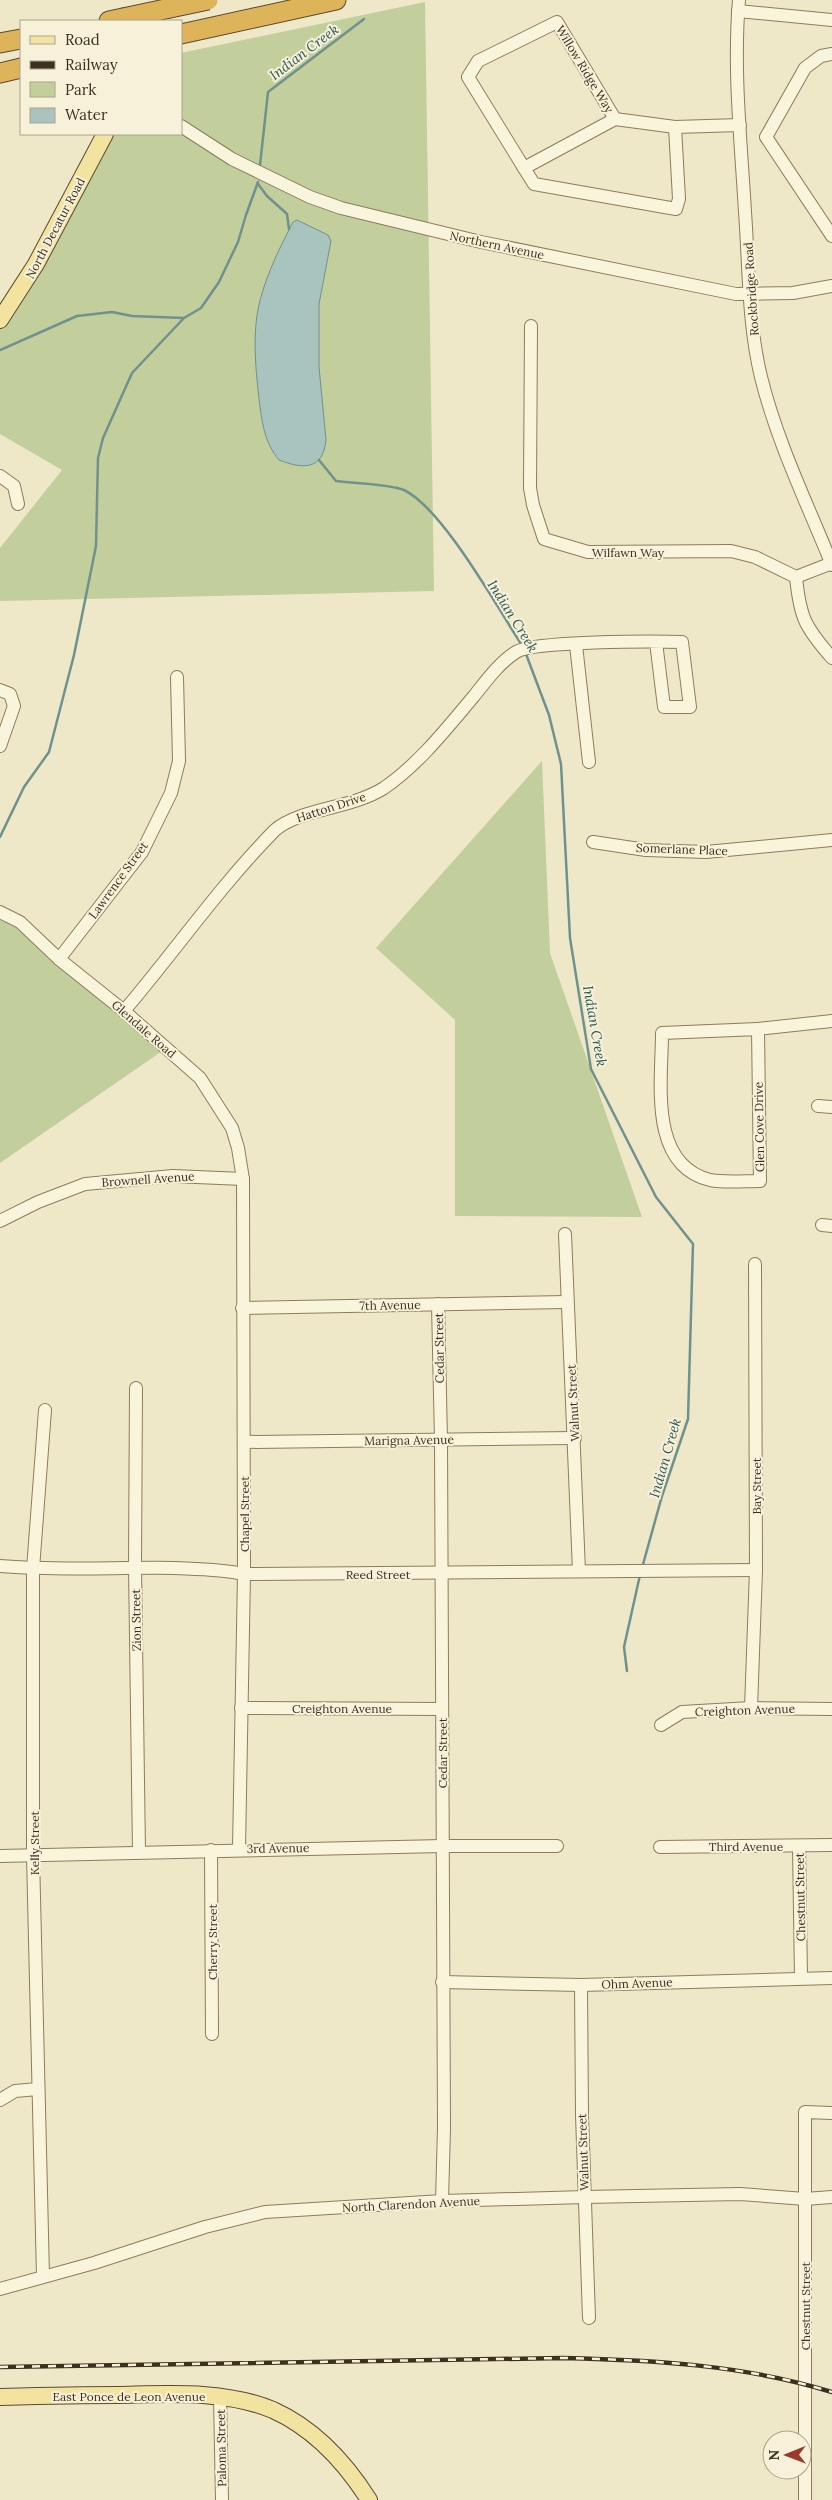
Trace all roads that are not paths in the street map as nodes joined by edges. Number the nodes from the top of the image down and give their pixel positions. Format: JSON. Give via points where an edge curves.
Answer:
{"nodes":[{"id":1,"x":177,"y":0,"type":"edge"},
{"id":2,"x":208,"y":0,"type":"edge"},
{"id":3,"x":336,"y":0,"type":"edge"},
{"id":4,"x":739,"y":6,"type":"edge"},
{"id":5,"x":116,"y":20,"type":"edge"},
{"id":6,"x":167,"y":20,"type":"edge"},
{"id":7,"x":832,"y":20,"type":"edge"},
{"id":8,"x":182,"y":34,"type":"edge"},
{"id":9,"x":20,"y":39,"type":"edge"},
{"id":10,"x":0,"y":43,"type":"edge"},
{"id":11,"x":832,"y":54,"type":"edge"},
{"id":12,"x":20,"y":68,"type":"edge"},
{"id":13,"x":0,"y":73,"type":"edge"},
{"id":14,"x":615,"y":119,"type":"junction"},
{"id":15,"x":740,"y":125,"type":"junction"},
{"id":16,"x":182,"y":127,"type":"edge"},
{"id":17,"x":675,"y":127,"type":"junction"},
{"id":18,"x":104,"y":135,"type":"edge"},
{"id":19,"x":524,"y":168,"type":"junction"},
{"id":20,"x":832,"y":236,"type":"edge"},
{"id":21,"x":832,"y":286,"type":"edge"},
{"id":22,"x":750,"y":295,"type":"junction"},
{"id":23,"x":0,"y":320,"type":"edge"},
{"id":24,"x":531,"y":326,"type":"dead end"},
{"id":25,"x":0,"y":476,"type":"edge"},
{"id":26,"x":18,"y":504,"type":"dead end"},
{"id":27,"x":832,"y":563,"type":"edge"},
{"id":28,"x":796,"y":577,"type":"junction"},
{"id":29,"x":656,"y":642,"type":"junction"},
{"id":30,"x":576,"y":645,"type":"junction"},
{"id":31,"x":832,"y":658,"type":"edge"},
{"id":32,"x":177,"y":677,"type":"dead end"},
{"id":33,"x":5,"y":692,"type":"edge"},
{"id":34,"x":0,"y":746,"type":"edge"},
{"id":35,"x":589,"y":762,"type":"dead end"},
{"id":36,"x":832,"y":840,"type":"edge"},
{"id":37,"x":593,"y":842,"type":"dead end"},
{"id":38,"x":0,"y":912,"type":"edge"},
{"id":39,"x":59,"y":959,"type":"junction"},
{"id":40,"x":124,"y":1011,"type":"junction"},
{"id":41,"x":832,"y":1021,"type":"edge"},
{"id":42,"x":758,"y":1029,"type":"junction"},
{"id":43,"x":818,"y":1106,"type":"dead end"},
{"id":44,"x":832,"y":1107,"type":"edge"},
{"id":45,"x":243,"y":1179,"type":"junction"},
{"id":46,"x":0,"y":1221,"type":"edge"},
{"id":47,"x":565,"y":1234,"type":"dead end"},
{"id":48,"x":755,"y":1264,"type":"dead end"},
{"id":49,"x":567,"y":1302,"type":"junction"},
{"id":50,"x":438,"y":1304,"type":"junction"},
{"id":51,"x":242,"y":1308,"type":"junction"},
{"id":52,"x":136,"y":1388,"type":"dead end"},
{"id":53,"x":45,"y":1410,"type":"dead end"},
{"id":54,"x":575,"y":1438,"type":"junction"},
{"id":55,"x":441,"y":1440,"type":"junction"},
{"id":56,"x":244,"y":1442,"type":"junction"},
{"id":57,"x":0,"y":1566,"type":"edge"},
{"id":58,"x":135,"y":1567,"type":"junction"},
{"id":59,"x":34,"y":1569,"type":"junction"},
{"id":60,"x":756,"y":1570,"type":"junction"},
{"id":61,"x":579,"y":1572,"type":"junction"},
{"id":62,"x":244,"y":1574,"type":"junction"},
{"id":63,"x":441,"y":1574,"type":"junction"},
{"id":64,"x":241,"y":1708,"type":"junction"},
{"id":65,"x":750,"y":1708,"type":"junction"},
{"id":66,"x":442,"y":1709,"type":"junction"},
{"id":67,"x":832,"y":1709,"type":"edge"},
{"id":68,"x":661,"y":1724,"type":"dead end"},
{"id":69,"x":442,"y":1846,"type":"junction"},
{"id":70,"x":557,"y":1846,"type":"dead end"},
{"id":71,"x":799,"y":1846,"type":"junction"},
{"id":72,"x":832,"y":1846,"type":"edge"},
{"id":73,"x":660,"y":1847,"type":"dead end"},
{"id":74,"x":238,"y":1849,"type":"junction"},
{"id":75,"x":211,"y":1850,"type":"junction"},
{"id":76,"x":139,"y":1852,"type":"junction"},
{"id":77,"x":34,"y":1855,"type":"junction"},
{"id":78,"x":0,"y":1856,"type":"edge"},
{"id":79,"x":802,"y":1978,"type":"junction"},
{"id":80,"x":832,"y":1978,"type":"edge"},
{"id":81,"x":442,"y":1982,"type":"junction"},
{"id":82,"x":581,"y":1985,"type":"junction"},
{"id":83,"x":212,"y":2034,"type":"dead end"},
{"id":84,"x":38,"y":2089,"type":"junction"},
{"id":85,"x":0,"y":2100,"type":"edge"},
{"id":86,"x":832,"y":2113,"type":"edge"},
{"id":87,"x":584,"y":2197,"type":"junction"},
{"id":88,"x":832,"y":2197,"type":"edge"},
{"id":89,"x":805,"y":2199,"type":"junction"},
{"id":90,"x":442,"y":2202,"type":"junction"},
{"id":91,"x":43,"y":2276,"type":"junction"},
{"id":92,"x":0,"y":2289,"type":"edge"},
{"id":93,"x":590,"y":2318,"type":"dead end"},
{"id":94,"x":220,"y":2396,"type":"junction"},
{"id":95,"x":0,"y":2397,"type":"edge"},
{"id":96,"x":222,"y":2500,"type":"edge"},
{"id":97,"x":369,"y":2500,"type":"edge"},
{"id":98,"x":805,"y":2500,"type":"edge"}],
"edges":[{"from":1,"to":6,"type":"main road"},
{"from":2,"to":5,"type":"highway","bridge":true},
{"from":3,"to":8,"type":"highway"},
{"from":4,"to":7,"type":"street"},
{"from":4,"to":15,"type":"street","name":"Rockbridge Road"},
{"from":9,"to":10,"type":"highway"},
{"from":11,"to":20,"type":"street","via":[[821,56],[805,68],[766,137]]},
{"from":12,"to":13,"type":"highway"},
{"from":14,"to":17,"type":"street","name":"Willow Ridge Way"},
{"from":14,"to":19,"type":"street","name":"Willow Ridge Way"},
{"from":14,"to":19,"type":"street","name":"Willow Ridge Way","via":[[557,22],[478,61],[468,78]]},
{"from":15,"to":17,"type":"street","name":"Willow Ridge Way"},
{"from":15,"to":22,"type":"street","name":"Rockbridge Road"},
{"from":16,"to":22,"type":"street","name":"Northern Avenue","via":[[260,174],[341,208],[480,242]]},
{"from":17,"to":19,"type":"street","name":"Willow Ridge Way","via":[[679,199],[676,209],[534,184]]},
{"from":18,"to":23,"type":"main road","name":"North Decatur Road","via":[[36,264]]},
{"from":21,"to":22,"type":"street","name":"Northern Avenue","via":[[815,291]]},
{"from":22,"to":27,"type":"street","name":"Rockbridge Road","via":[[756,350],[768,400],[784,448]]},
{"from":24,"to":28,"type":"street","name":"Wilfawn Way","via":[[530,488],[544,538],[588,552],[731,551],[755,557]]},
{"from":25,"to":26,"type":"street","via":[[14,486]]},
{"from":27,"to":28,"type":"street"},
{"from":28,"to":31,"type":"street","via":[[802,618]]},
{"from":29,"to":29,"type":"street","name":"Hatton Drive","via":[[682,642],[690,707],[664,707]]},
{"from":29,"to":30,"type":"street","name":"Hatton Drive"},
{"from":30,"to":35,"type":"street"},
{"from":30,"to":40,"type":"street","name":"Hatton Drive","via":[[517,651],[496,669],[442,734],[385,787],[366,798],[285,822],[275,830],[222,886]]},
{"from":32,"to":39,"type":"street","name":"Lawrence Street","via":[[179,761],[171,793],[142,852]]},
{"from":33,"to":34,"type":"street","via":[[14,706]]},
{"from":36,"to":37,"type":"street","name":"Somerlane Place","via":[[706,852],[646,850]]},
{"from":38,"to":39,"type":"street","name":"Glendale Road","via":[[20,922]]},
{"from":39,"to":40,"type":"street","name":"Glendale Road"},
{"from":40,"to":45,"type":"street","name":"Glendale Road","via":[[206,1086],[232,1128]]},
{"from":41,"to":42,"type":"street","name":"Glen Cove Drive"},
{"from":42,"to":42,"type":"street","name":"Glen Cove Drive","via":[[662,1033],[666,1138],[677,1159],[696,1174],[709,1179],[722,1182],[760,1180]]},
{"from":43,"to":44,"type":"street"},
{"from":45,"to":46,"type":"street","name":"Brownell Avenue","via":[[173,1176],[85,1184]]},
{"from":45,"to":51,"type":"street","name":"Chapel Street"},
{"from":47,"to":49,"type":"street","name":"Walnut Street"},
{"from":48,"to":60,"type":"street","name":"Bay Street"},
{"from":49,"to":50,"type":"street","name":"7th Avenue"},
{"from":49,"to":54,"type":"street","name":"Walnut Street"},
{"from":50,"to":51,"type":"street","name":"7th Avenue"},
{"from":50,"to":55,"type":"street","name":"Cedar Street"},
{"from":51,"to":56,"type":"street","name":"Chapel Street"},
{"from":52,"to":58,"type":"street","name":"Zion Street"},
{"from":53,"to":59,"type":"street","name":"Kelly Street"},
{"from":54,"to":55,"type":"street","name":"Marigna Avenue"},
{"from":54,"to":61,"type":"street","name":"Walnut Street"},
{"from":55,"to":56,"type":"street","name":"Marigna Avenue"},
{"from":55,"to":63,"type":"street","name":"Cedar Street"},
{"from":56,"to":62,"type":"street","name":"Chapel Street"},
{"from":57,"to":59,"type":"street","name":"Reed Street"},
{"from":58,"to":59,"type":"street","name":"Reed Street"},
{"from":58,"to":62,"type":"street","name":"Reed Street","via":[[226,1570]]},
{"from":58,"to":76,"type":"street","name":"Zion Street"},
{"from":59,"to":77,"type":"street","name":"Kelly Street"},
{"from":60,"to":61,"type":"street","name":"Reed Street"},
{"from":60,"to":65,"type":"street","name":"Bay Street"},
{"from":61,"to":63,"type":"street","name":"Reed Street"},
{"from":62,"to":63,"type":"street","name":"Reed Street"},
{"from":62,"to":64,"type":"street","name":"Chapel Street"},
{"from":63,"to":66,"type":"street","name":"Cedar Street"},
{"from":64,"to":66,"type":"street","name":"Creighton Avenue"},
{"from":64,"to":74,"type":"street","name":"Chapel Street"},
{"from":65,"to":67,"type":"street","name":"Creighton Avenue"},
{"from":65,"to":68,"type":"street","name":"Creighton Avenue","via":[[682,1712]]},
{"from":66,"to":69,"type":"street","name":"Cedar Street"},
{"from":69,"to":70,"type":"street","name":"3rd Avenue"},
{"from":69,"to":74,"type":"street","name":"3rd Avenue"},
{"from":69,"to":81,"type":"street","name":"Cedar Street"},
{"from":71,"to":72,"type":"street","name":"Third Avenue"},
{"from":71,"to":73,"type":"street","name":"Third Avenue"},
{"from":71,"to":79,"type":"street","name":"Chestnut Street"},
{"from":74,"to":75,"type":"street","name":"3rd Avenue"},
{"from":75,"to":76,"type":"street","name":"3rd Avenue"},
{"from":75,"to":83,"type":"street","name":"Cherry Street"},
{"from":76,"to":77,"type":"street","name":"3rd Avenue"},
{"from":77,"to":78,"type":"street","name":"3rd Avenue"},
{"from":77,"to":84,"type":"street","name":"Kelly Street"},
{"from":79,"to":80,"type":"street","name":"Ohm Avenue"},
{"from":79,"to":82,"type":"street","name":"Ohm Avenue"},
{"from":81,"to":82,"type":"street","name":"Ohm Avenue"},
{"from":81,"to":90,"type":"street","name":"Cedar Street"},
{"from":82,"to":87,"type":"street","name":"Walnut Street"},
{"from":84,"to":85,"type":"street","via":[[15,2090]]},
{"from":84,"to":91,"type":"street","name":"Kelly Street"},
{"from":86,"to":89,"type":"street","name":"Chestnut Street","via":[[805,2112]]},
{"from":87,"to":89,"type":"street","name":"North Clarendon Avenue","via":[[740,2194]]},
{"from":87,"to":90,"type":"street","name":"North Clarendon Avenue"},
{"from":87,"to":93,"type":"street","name":"Walnut Street"},
{"from":88,"to":89,"type":"street","name":"North Clarendon Avenue"},
{"from":89,"to":98,"type":"street","name":"Chestnut Street"},
{"from":90,"to":91,"type":"street","name":"North Clarendon Avenue","via":[[265,2212]]},
{"from":91,"to":92,"type":"street","name":"North Clarendon Avenue"},
{"from":94,"to":95,"type":"main road","name":"East Ponce de Leon Avenue"},
{"from":94,"to":96,"type":"street","name":"Paloma Street"},
{"from":94,"to":97,"type":"main road","name":"East Ponce de Leon Avenue","via":[[273,2410],[299,2425],[340,2459]]}]}
